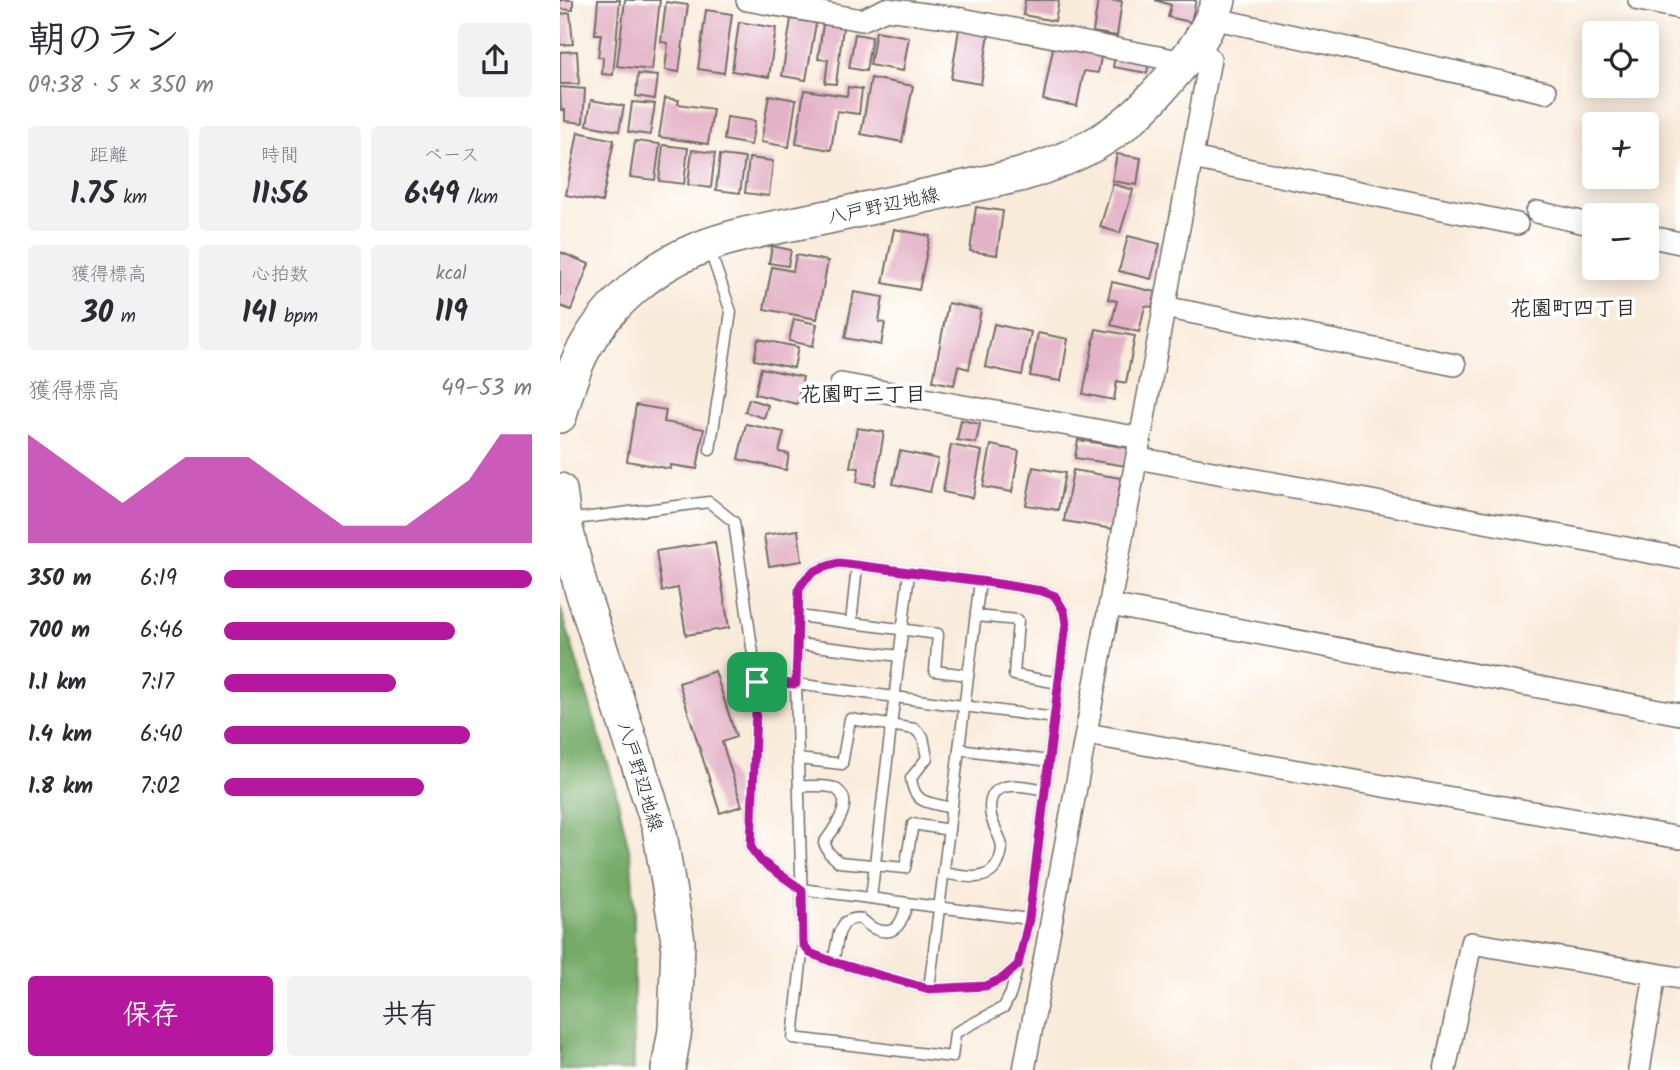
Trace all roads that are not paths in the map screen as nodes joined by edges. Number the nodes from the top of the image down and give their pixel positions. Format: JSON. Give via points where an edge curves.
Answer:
{"nodes":[{"id":1,"x":747,"y":0,"type":"edge"},
{"id":2,"x":1639,"y":0,"type":"edge"},
{"id":3,"x":1680,"y":8,"type":"edge"},
{"id":4,"x":1204,"y":31,"type":"edge"},
{"id":5,"x":1546,"y":92,"type":"dead end"},
{"id":6,"x":1192,"y":158,"type":"junction"},
{"id":7,"x":1536,"y":212,"type":"dead end"},
{"id":8,"x":1582,"y":222,"type":"edge"},
{"id":9,"x":1517,"y":225,"type":"dead end"},
{"id":10,"x":1659,"y":239,"type":"edge"},
{"id":11,"x":1680,"y":243,"type":"edge"},
{"id":12,"x":708,"y":246,"type":"junction"},
{"id":13,"x":1164,"y":307,"type":"junction"},
{"id":14,"x":1455,"y":365,"type":"dead end"},
{"id":15,"x":841,"y":384,"type":"dead end"},
{"id":16,"x":560,"y":416,"type":"edge"},
{"id":17,"x":1138,"y":448,"type":"junction"},
{"id":18,"x":710,"y":450,"type":"dead end"},
{"id":19,"x":562,"y":505,"type":"edge"},
{"id":20,"x":1680,"y":558,"type":"edge"},
{"id":21,"x":857,"y":566,"type":"junction"},
{"id":22,"x":909,"y":573,"type":"junction"},
{"id":23,"x":980,"y":581,"type":"junction"},
{"id":24,"x":1110,"y":605,"type":"junction"},
{"id":25,"x":798,"y":616,"type":"junction"},
{"id":26,"x":976,"y":616,"type":"junction"},
{"id":27,"x":851,"y":623,"type":"junction"},
{"id":28,"x":903,"y":631,"type":"junction"},
{"id":29,"x":798,"y":644,"type":"junction"},
{"id":30,"x":900,"y":656,"type":"junction"},
{"id":31,"x":968,"y":675,"type":"junction"},
{"id":32,"x":757,"y":682,"type":"junction"},
{"id":33,"x":1059,"y":683,"type":"junction"},
{"id":34,"x":796,"y":684,"type":"junction"},
{"id":35,"x":895,"y":697,"type":"junction"},
{"id":36,"x":964,"y":706,"type":"junction"},
{"id":37,"x":1680,"y":714,"type":"edge"},
{"id":38,"x":1055,"y":718,"type":"junction"},
{"id":39,"x":891,"y":726,"type":"junction"},
{"id":40,"x":1087,"y":734,"type":"junction"},
{"id":41,"x":959,"y":749,"type":"junction"},
{"id":42,"x":798,"y":759,"type":"junction"},
{"id":43,"x":1049,"y":761,"type":"junction"},
{"id":44,"x":799,"y":786,"type":"junction"},
{"id":45,"x":1045,"y":790,"type":"junction"},
{"id":46,"x":952,"y":808,"type":"junction"},
{"id":47,"x":949,"y":830,"type":"junction"},
{"id":48,"x":1680,"y":838,"type":"edge"},
{"id":49,"x":875,"y":866,"type":"junction"},
{"id":50,"x":944,"y":873,"type":"junction"},
{"id":51,"x":802,"y":890,"type":"junction"},
{"id":52,"x":871,"y":898,"type":"junction"},
{"id":53,"x":907,"y":903,"type":"junction"},
{"id":54,"x":939,"y":907,"type":"junction"},
{"id":55,"x":1029,"y":919,"type":"junction"},
{"id":56,"x":803,"y":944,"type":"junction"},
{"id":57,"x":833,"y":962,"type":"junction"},
{"id":58,"x":1018,"y":965,"type":"junction"},
{"id":59,"x":1655,"y":974,"type":"junction"},
{"id":60,"x":1680,"y":978,"type":"edge"},
{"id":61,"x":929,"y":989,"type":"junction"},
{"id":62,"x":668,"y":1070,"type":"edge"},
{"id":63,"x":1024,"y":1070,"type":"edge"},
{"id":64,"x":1445,"y":1070,"type":"edge"},
{"id":65,"x":1639,"y":1070,"type":"edge"}],
"edges":[{"from":1,"to":4,"type":"street","via":[[862,20],[886,9],[962,19]]},
{"from":2,"to":3,"type":"street"},
{"from":4,"to":5,"type":"street"},
{"from":4,"to":6,"type":"street","via":[[1210,60]]},
{"from":4,"to":12,"type":"main road","name":"八戸野辺地線","via":[[1133,119],[1059,163]]},
{"from":6,"to":9,"type":"street"},
{"from":6,"to":13,"type":"street"},
{"from":7,"to":8,"type":"street"},
{"from":10,"to":11,"type":"street"},
{"from":12,"to":16,"type":"main road","name":"八戸野辺地線","via":[[658,270],[607,315],[570,379]]},
{"from":12,"to":18,"type":"lane","via":[[731,312]]},
{"from":13,"to":14,"type":"street"},
{"from":13,"to":17,"type":"street"},
{"from":15,"to":17,"type":"street"},
{"from":17,"to":20,"type":"street"},
{"from":17,"to":24,"type":"street"},
{"from":19,"to":32,"type":"lane","via":[[709,502],[734,522]]},
{"from":19,"to":62,"type":"main road","name":"八戸野辺地線","via":[[581,588],[659,828],[678,940],[675,1030]]},
{"from":21,"to":22,"type":"lane"},
{"from":21,"to":25,"type":"lane","via":[[839,563],[817,568],[804,578]]},
{"from":21,"to":27,"type":"lane"},
{"from":22,"to":23,"type":"lane"},
{"from":22,"to":28,"type":"lane"},
{"from":23,"to":26,"type":"lane"},
{"from":23,"to":33,"type":"lane","via":[[1055,596],[1066,624]]},
{"from":24,"to":37,"type":"street"},
{"from":24,"to":40,"type":"street"},
{"from":25,"to":27,"type":"lane"},
{"from":25,"to":29,"type":"lane"},
{"from":26,"to":31,"type":"lane"},
{"from":26,"to":33,"type":"lane","via":[[1018,620],[1014,675]]},
{"from":27,"to":28,"type":"lane"},
{"from":28,"to":30,"type":"lane"},
{"from":28,"to":31,"type":"lane","via":[[938,634],[935,671]]},
{"from":29,"to":30,"type":"lane"},
{"from":29,"to":34,"type":"lane"},
{"from":30,"to":35,"type":"lane"},
{"from":31,"to":36,"type":"lane"},
{"from":32,"to":34,"type":"lane"},
{"from":32,"to":51,"type":"lane","via":[[751,848],[761,861]]},
{"from":33,"to":38,"type":"lane"},
{"from":34,"to":35,"type":"lane"},
{"from":34,"to":42,"type":"lane"},
{"from":35,"to":36,"type":"lane"},
{"from":35,"to":39,"type":"lane"},
{"from":36,"to":38,"type":"lane"},
{"from":36,"to":41,"type":"lane"},
{"from":38,"to":43,"type":"lane"},
{"from":39,"to":42,"type":"lane","via":[[850,719],[842,764]]},
{"from":39,"to":46,"type":"lane","via":[[915,729],[923,737],[927,758],[911,778],[918,799]]},
{"from":39,"to":49,"type":"lane"},
{"from":40,"to":48,"type":"street"},
{"from":40,"to":63,"type":"street"},
{"from":41,"to":43,"type":"lane"},
{"from":41,"to":46,"type":"lane"},
{"from":42,"to":44,"type":"lane"},
{"from":43,"to":45,"type":"lane"},
{"from":44,"to":49,"type":"lane","via":[[831,787],[839,792],[843,816],[824,843],[839,862]]},
{"from":44,"to":51,"type":"lane"},
{"from":45,"to":50,"type":"lane","via":[[1022,785],[997,790],[990,807],[1002,844],[996,868],[985,876],[969,878]]},
{"from":45,"to":55,"type":"lane"},
{"from":46,"to":47,"type":"lane"},
{"from":47,"to":49,"type":"lane","via":[[912,824],[905,868]]},
{"from":47,"to":50,"type":"lane"},
{"from":49,"to":52,"type":"lane"},
{"from":50,"to":54,"type":"lane"},
{"from":51,"to":52,"type":"lane"},
{"from":51,"to":56,"type":"lane"},
{"from":52,"to":53,"type":"lane"},
{"from":53,"to":54,"type":"lane"},
{"from":53,"to":57,"type":"lane","via":[[904,920],[888,931],[878,931],[861,919],[845,922]]},
{"from":54,"to":55,"type":"lane"},
{"from":54,"to":61,"type":"lane"},
{"from":55,"to":58,"type":"lane"},
{"from":56,"to":57,"type":"lane","via":[[810,953]]},
{"from":56,"to":58,"type":"lane","via":[[793,1038],[952,1056],[955,1033],[1004,1007]]},
{"from":57,"to":61,"type":"lane"},
{"from":58,"to":61,"type":"lane","via":[[986,986]]},
{"from":59,"to":60,"type":"street"},
{"from":59,"to":64,"type":"street","via":[[1471,943]]},
{"from":59,"to":65,"type":"street"}]}
